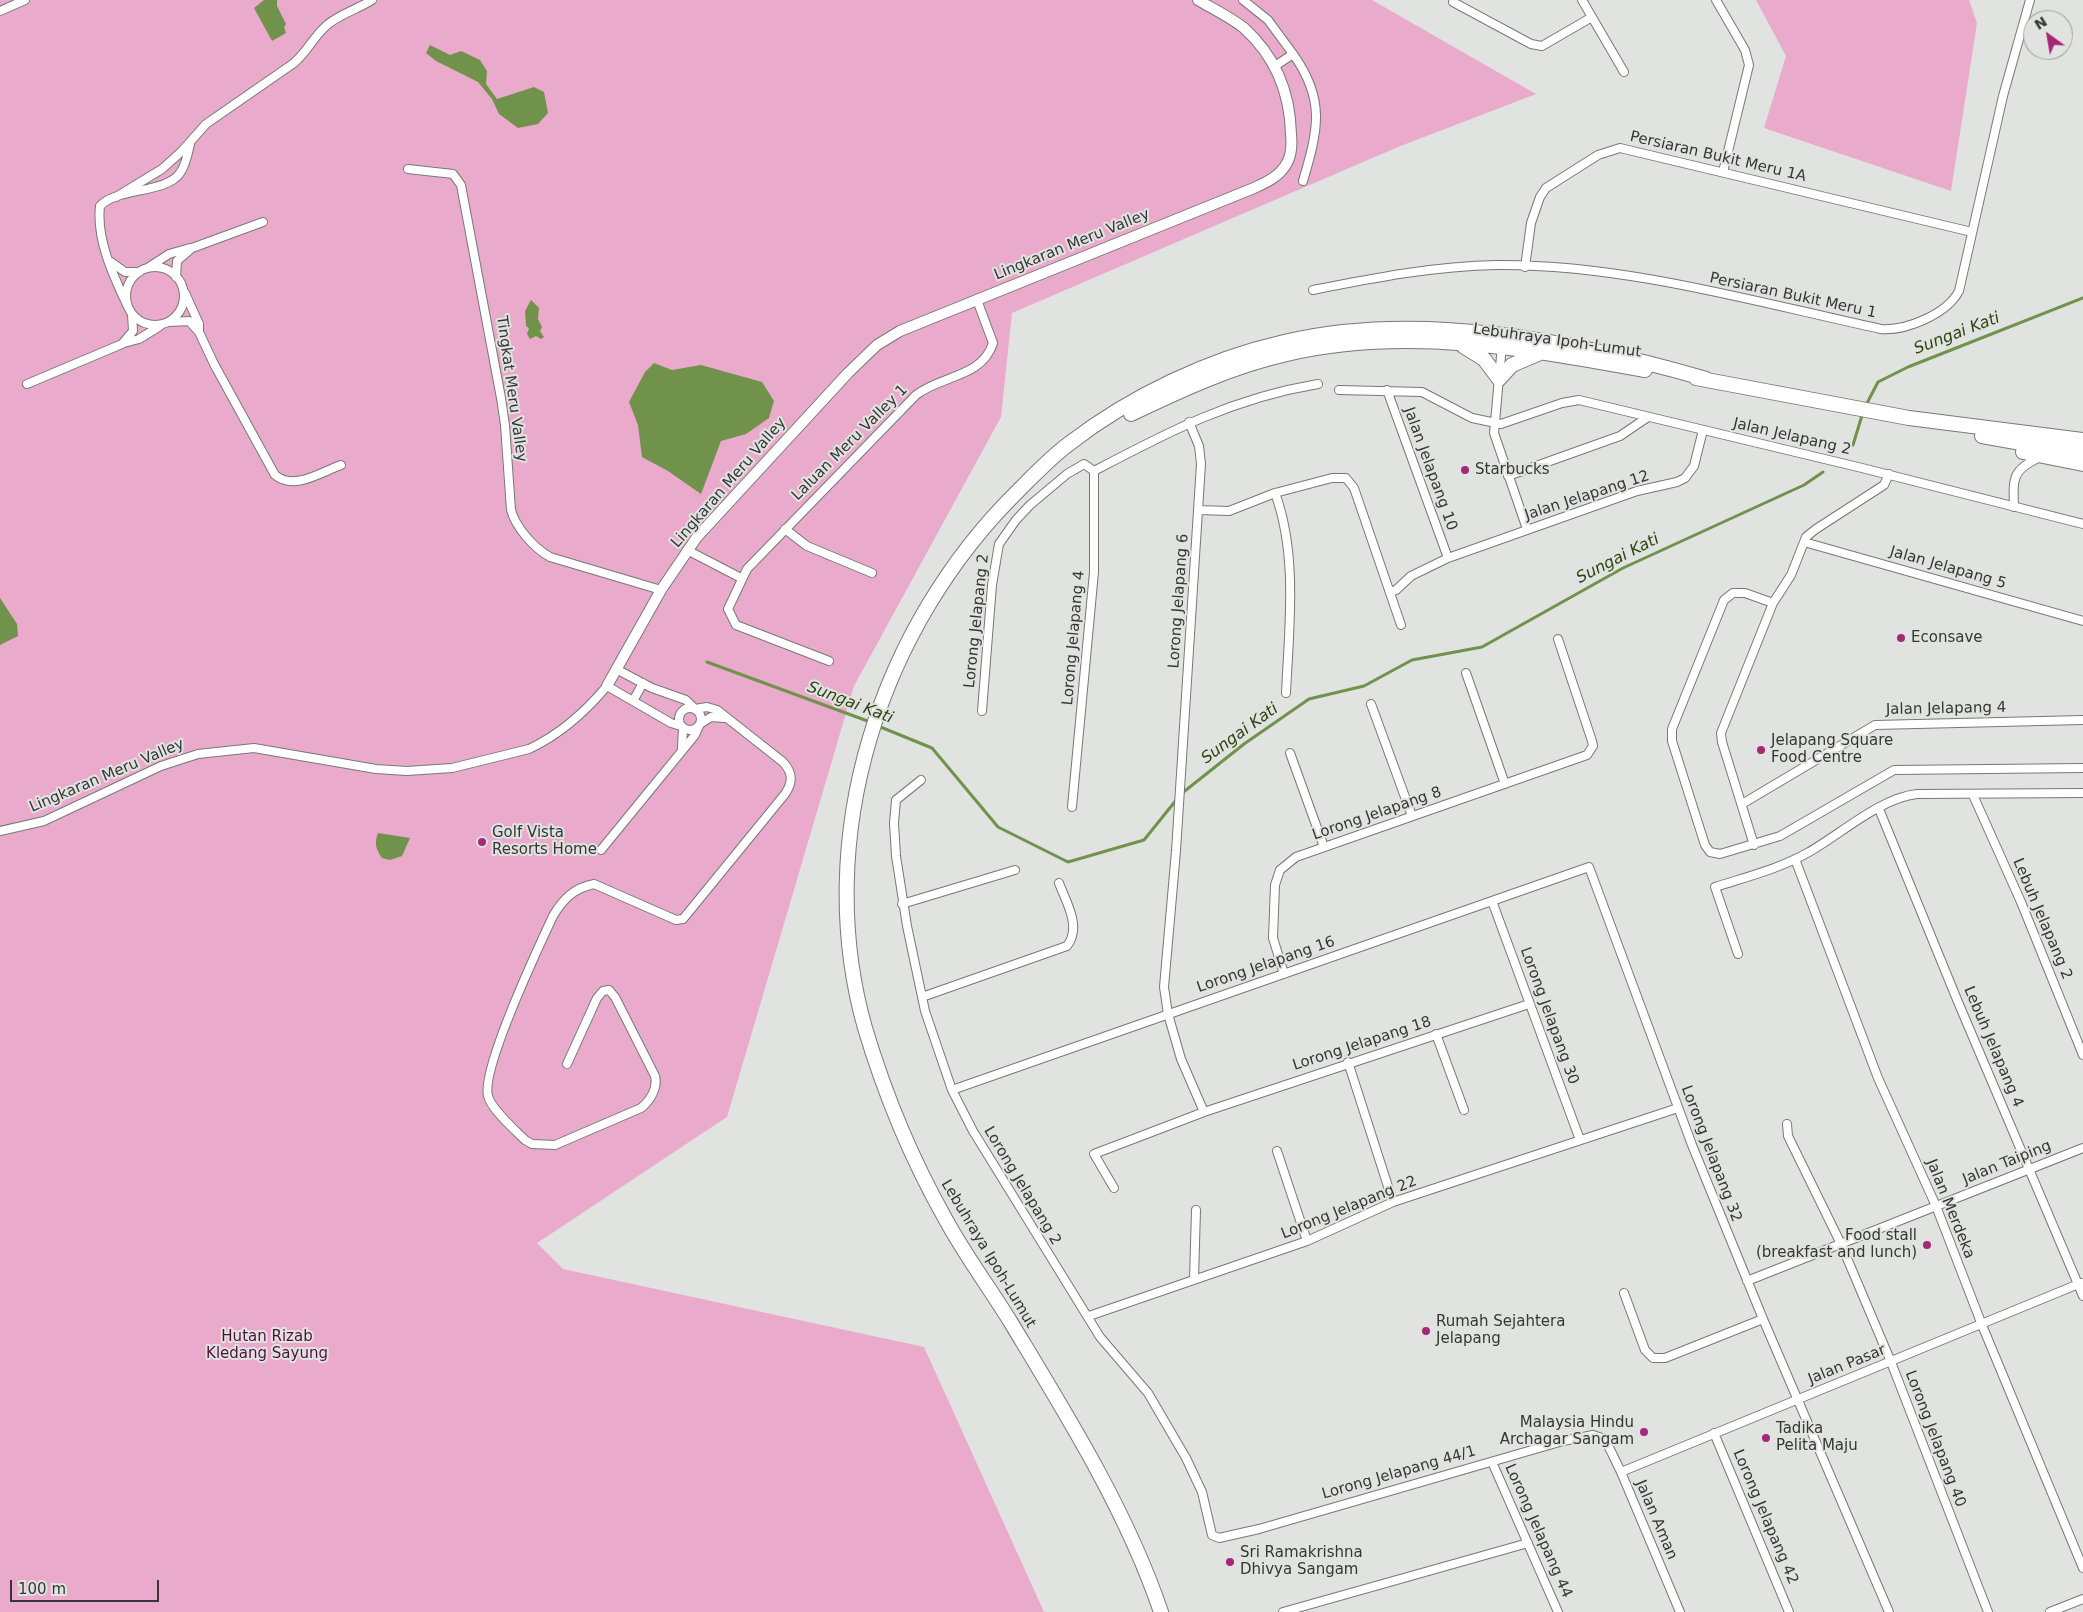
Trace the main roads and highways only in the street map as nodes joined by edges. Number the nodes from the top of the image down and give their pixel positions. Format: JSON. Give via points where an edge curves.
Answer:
{"nodes":[{"id":1,"x":1502,"y":341,"type":"junction"},
{"id":2,"x":1459,"y":344,"type":"junction"},
{"id":3,"x":1544,"y":352,"type":"junction"},
{"id":4,"x":1706,"y":379,"type":"junction"},
{"id":5,"x":1909,"y":418,"type":"junction"},
{"id":6,"x":1972,"y":434,"type":"junction"},
{"id":7,"x":2083,"y":439,"type":"edge"},
{"id":8,"x":2083,"y":454,"type":"edge"},
{"id":9,"x":2083,"y":464,"type":"edge"},
{"id":10,"x":1041,"y":469,"type":"junction"},
{"id":11,"x":1160,"y":1612,"type":"edge"}],
"edges":[{"from":1,"to":2,"type":"highway","name":"Lebuhraya Ipoh-Lumut"},
{"from":1,"to":3,"type":"highway","name":"Lebuhraya Ipoh-Lumut"},
{"from":1,"to":4,"type":"highway","name":"Lebuhraya Ipoh-Lumut","via":[[1588,348]]},
{"from":1,"to":10,"type":"highway","name":"Lebuhraya Ipoh-Lumut","via":[[1426,330],[1367,331],[1283,342],[1212,365],[1154,391],[1091,428]]},
{"from":2,"to":3,"type":"highway","via":[[1484,359],[1499,379],[1512,365]]},
{"from":2,"to":10,"type":"highway","name":"Lebuhraya Ipoh-Lumut","via":[[1394,342],[1340,345],[1259,362],[1184,389],[1129,415]]},
{"from":3,"to":4,"type":"highway","name":"Lebuhraya Ipoh-Lumut"},
{"from":4,"to":5,"type":"highway","name":"Lebuhraya Ipoh-Lumut"},
{"from":5,"to":6,"type":"highway","name":"Lebuhraya Ipoh-Lumut"},
{"from":5,"to":7,"type":"highway","name":"Lebuhraya Ipoh-Lumut"},
{"from":6,"to":8,"type":"highway","name":"Lebuhraya Ipoh-Lumut"},
{"from":6,"to":9,"type":"highway","via":[[2010,449]]},
{"from":10,"to":11,"type":"highway","name":"Lebuhraya Ipoh-Lumut","via":[[982,529],[940,583],[910,635],[884,696],[866,752],[852,821],[848,924],[856,991],[879,1071],[900,1125],[948,1224],[1014,1329],[1106,1490],[1152,1586]]}]}
